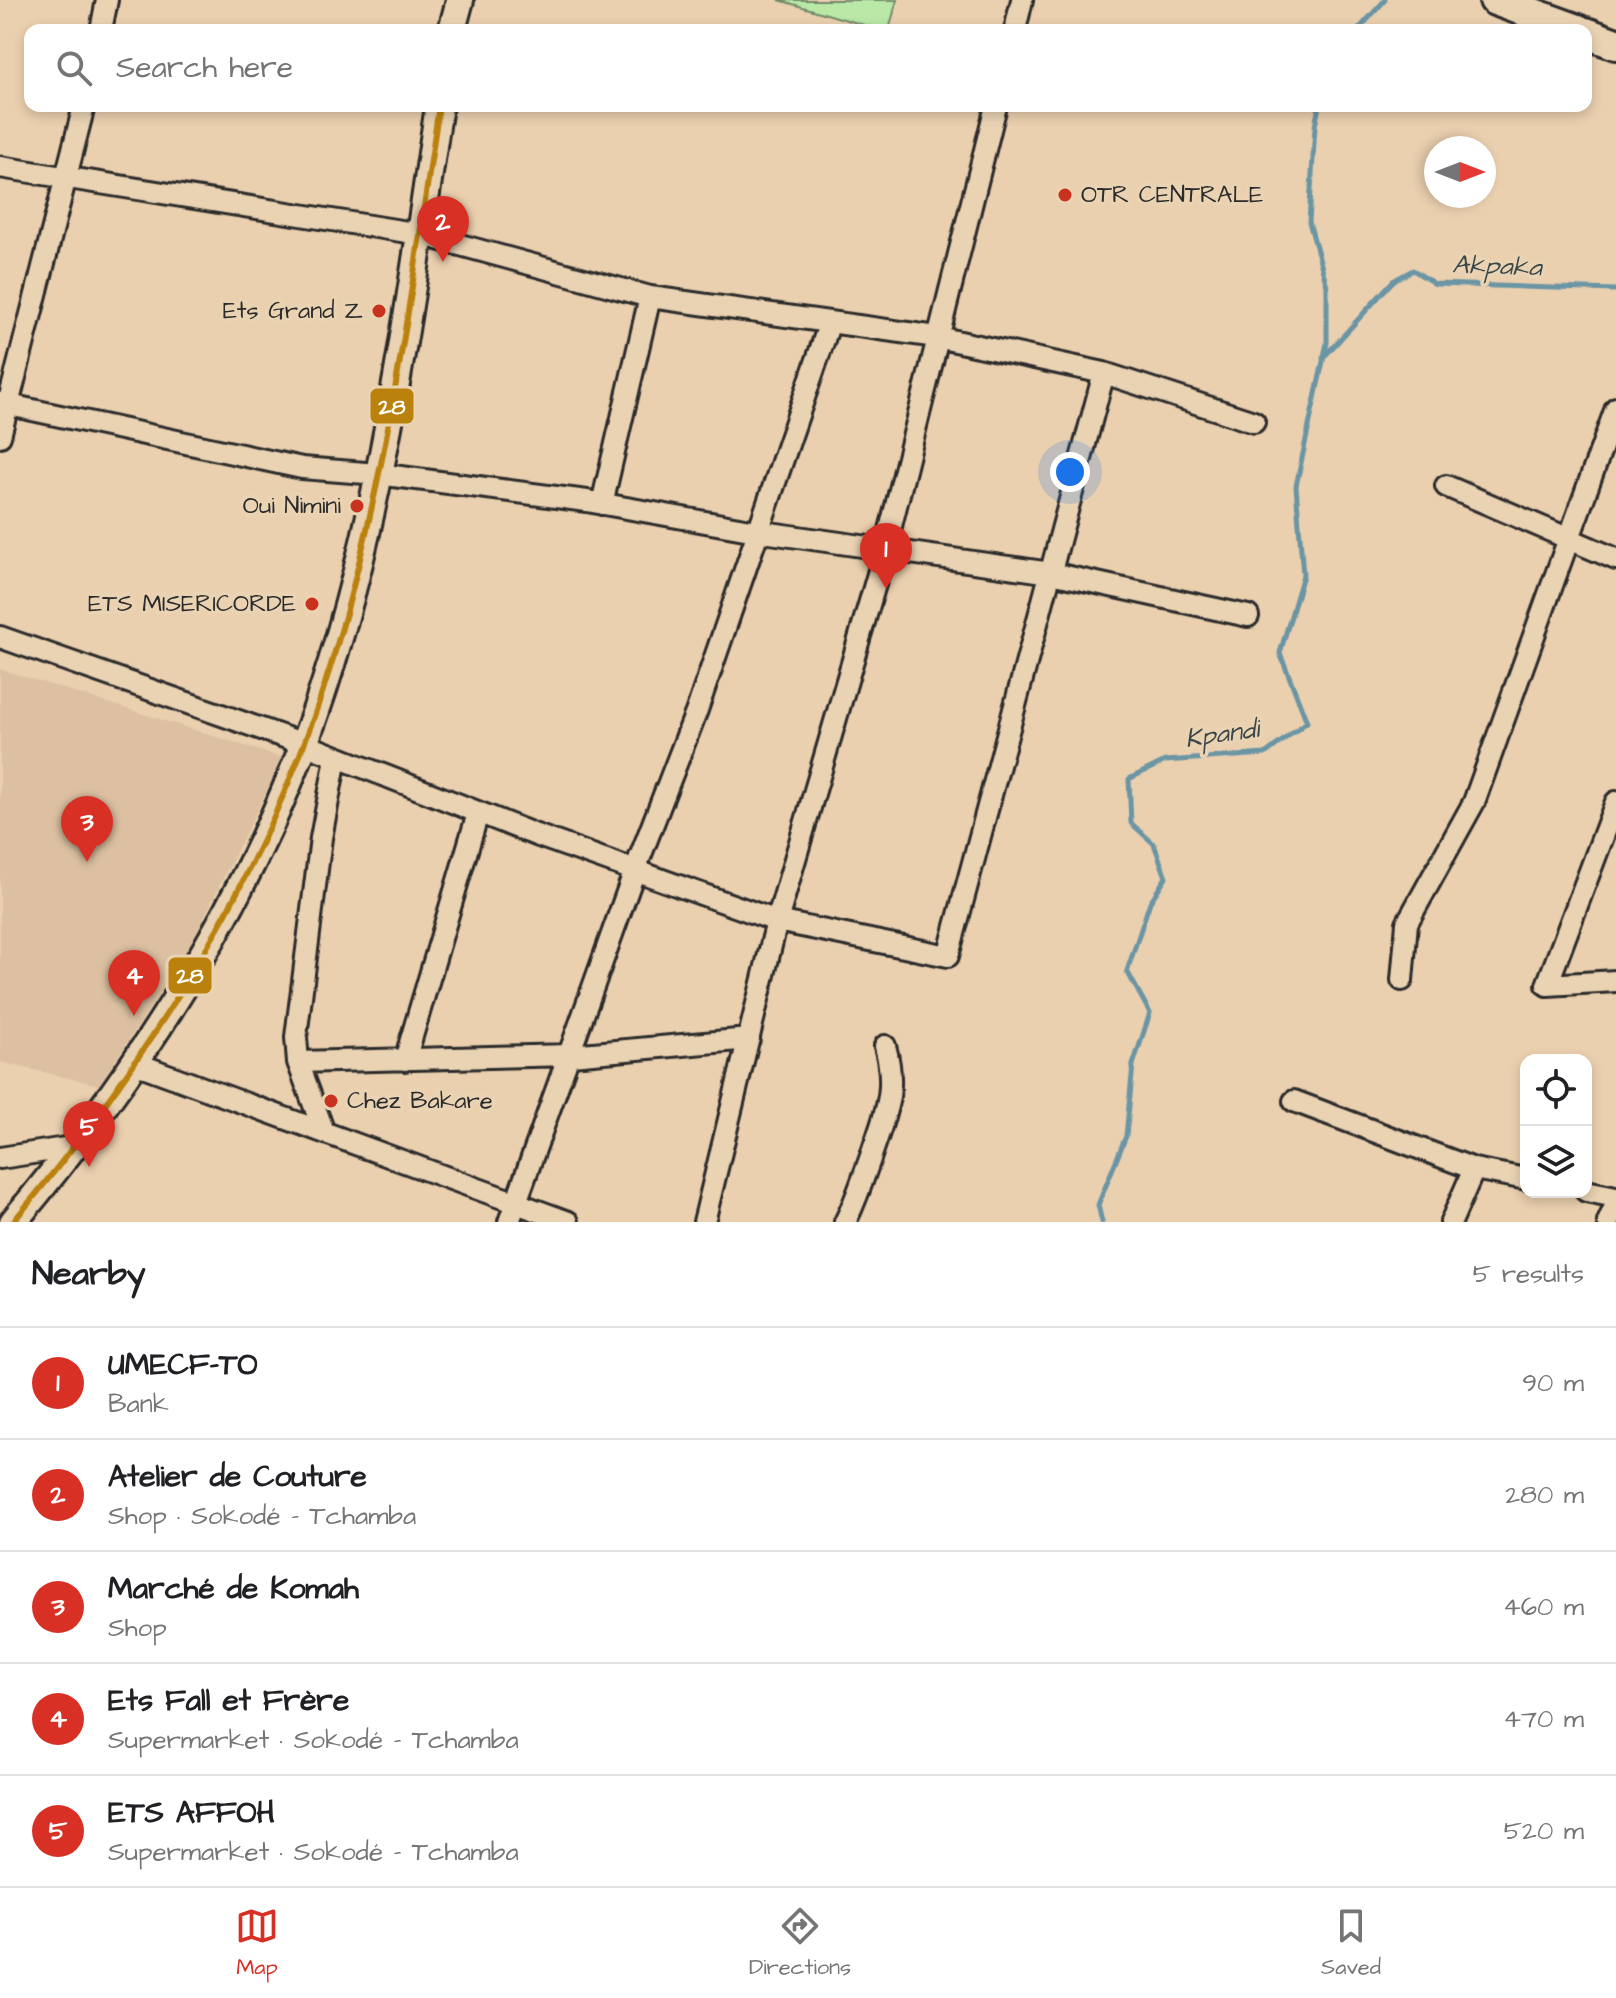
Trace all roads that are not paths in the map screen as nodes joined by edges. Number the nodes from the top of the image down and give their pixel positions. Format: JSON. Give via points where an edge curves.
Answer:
{"nodes":[{"id":1,"x":107,"y":0,"type":"edge"},
{"id":2,"x":450,"y":0,"type":"edge"},
{"id":3,"x":460,"y":0,"type":"edge"},
{"id":4,"x":1022,"y":0,"type":"edge"},
{"id":5,"x":1495,"y":0,"type":"edge"},
{"id":6,"x":102,"y":24,"type":"edge"},
{"id":7,"x":450,"y":24,"type":"edge"},
{"id":8,"x":452,"y":24,"type":"edge"},
{"id":9,"x":1016,"y":24,"type":"edge"},
{"id":10,"x":1561,"y":24,"type":"edge"},
{"id":11,"x":1592,"y":35,"type":"edge"},
{"id":12,"x":1616,"y":44,"type":"edge"},
{"id":13,"x":82,"y":112,"type":"edge"},
{"id":14,"x":438,"y":112,"type":"edge"},
{"id":15,"x":994,"y":112,"type":"edge"},
{"id":16,"x":0,"y":167,"type":"edge"},
{"id":17,"x":65,"y":176,"type":"junction"},
{"id":18,"x":420,"y":234,"type":"junction"},
{"id":19,"x":650,"y":297,"type":"junction"},
{"id":20,"x":830,"y":322,"type":"junction"},
{"id":21,"x":937,"y":337,"type":"junction"},
{"id":22,"x":1104,"y":373,"type":"junction"},
{"id":23,"x":4,"y":404,"type":"edge"},
{"id":24,"x":1616,"y":408,"type":"edge"},
{"id":25,"x":1254,"y":422,"type":"dead end"},
{"id":26,"x":0,"y":436,"type":"edge"},
{"id":27,"x":378,"y":474,"type":"junction"},
{"id":28,"x":1446,"y":486,"type":"dead end"},
{"id":29,"x":602,"y":504,"type":"junction"},
{"id":30,"x":756,"y":531,"type":"junction"},
{"id":31,"x":1568,"y":538,"type":"junction"},
{"id":32,"x":885,"y":550,"type":"junction"},
{"id":33,"x":1616,"y":559,"type":"edge"},
{"id":34,"x":1051,"y":573,"type":"junction"},
{"id":35,"x":1248,"y":616,"type":"dead end"},
{"id":36,"x":0,"y":637,"type":"edge"},
{"id":37,"x":304,"y":744,"type":"junction"},
{"id":38,"x":336,"y":758,"type":"junction"},
{"id":39,"x":1616,"y":802,"type":"edge"},
{"id":40,"x":478,"y":813,"type":"junction"},
{"id":41,"x":635,"y":870,"type":"junction"},
{"id":42,"x":777,"y":921,"type":"junction"},
{"id":43,"x":1402,"y":980,"type":"dead end"},
{"id":44,"x":1616,"y":981,"type":"edge"},
{"id":45,"x":749,"y":1039,"type":"junction"},
{"id":46,"x":885,"y":1046,"type":"dead end"},
{"id":47,"x":571,"y":1055,"type":"junction"},
{"id":48,"x":405,"y":1060,"type":"junction"},
{"id":49,"x":298,"y":1062,"type":"junction"},
{"id":50,"x":135,"y":1063,"type":"junction"},
{"id":51,"x":1294,"y":1101,"type":"dead end"},
{"id":52,"x":324,"y":1132,"type":"junction"},
{"id":53,"x":72,"y":1147,"type":"junction"},
{"id":54,"x":0,"y":1158,"type":"edge"},
{"id":55,"x":1474,"y":1169,"type":"junction"},
{"id":56,"x":1520,"y":1178,"type":"edge"},
{"id":57,"x":1592,"y":1192,"type":"edge"},
{"id":58,"x":1616,"y":1197,"type":"edge"},
{"id":59,"x":517,"y":1202,"type":"junction"},
{"id":60,"x":1616,"y":1204,"type":"edge"},
{"id":61,"x":13,"y":1222,"type":"edge"},
{"id":62,"x":509,"y":1222,"type":"edge"},
{"id":63,"x":568,"y":1222,"type":"edge"},
{"id":64,"x":704,"y":1222,"type":"edge"},
{"id":65,"x":845,"y":1222,"type":"edge"},
{"id":66,"x":1451,"y":1222,"type":"edge"},
{"id":67,"x":1608,"y":1222,"type":"edge"}],
"edges":[{"from":1,"to":6,"type":"street"},
{"from":2,"to":7,"type":"main road"},
{"from":3,"to":8,"type":"main road"},
{"from":4,"to":9,"type":"street"},
{"from":5,"to":10,"type":"highway"},
{"from":11,"to":12,"type":"highway"},
{"from":13,"to":17,"type":"street"},
{"from":14,"to":18,"type":"main road"},
{"from":15,"to":21,"type":"street"},
{"from":16,"to":17,"type":"street"},
{"from":17,"to":18,"type":"street"},
{"from":17,"to":23,"type":"street"},
{"from":18,"to":19,"type":"street"},
{"from":18,"to":27,"type":"main road"},
{"from":19,"to":20,"type":"street"},
{"from":19,"to":29,"type":"street"},
{"from":20,"to":21,"type":"street"},
{"from":20,"to":30,"type":"street"},
{"from":21,"to":22,"type":"street"},
{"from":21,"to":32,"type":"street"},
{"from":22,"to":25,"type":"street"},
{"from":22,"to":34,"type":"street"},
{"from":23,"to":26,"type":"street"},
{"from":23,"to":27,"type":"street","via":[[302,468]]},
{"from":24,"to":31,"type":"street"},
{"from":27,"to":29,"type":"street"},
{"from":27,"to":37,"type":"main road"},
{"from":28,"to":31,"type":"street"},
{"from":29,"to":30,"type":"street"},
{"from":30,"to":32,"type":"street"},
{"from":30,"to":41,"type":"street","via":[[697,710]]},
{"from":31,"to":33,"type":"street"},
{"from":31,"to":43,"type":"street","via":[[1474,802],[1407,923]]},
{"from":32,"to":34,"type":"street"},
{"from":32,"to":42,"type":"street"},
{"from":34,"to":35,"type":"street"},
{"from":34,"to":42,"type":"street","via":[[948,956]]},
{"from":36,"to":37,"type":"street"},
{"from":37,"to":38,"type":"street"},
{"from":37,"to":50,"type":"main road","via":[[220,927]]},
{"from":38,"to":40,"type":"street"},
{"from":38,"to":49,"type":"street","via":[[313,898],[296,1037]]},
{"from":39,"to":44,"type":"street","via":[[1547,985]]},
{"from":40,"to":41,"type":"street"},
{"from":40,"to":48,"type":"street"},
{"from":41,"to":42,"type":"street"},
{"from":41,"to":47,"type":"street"},
{"from":42,"to":45,"type":"street"},
{"from":45,"to":47,"type":"street"},
{"from":45,"to":64,"type":"street"},
{"from":46,"to":65,"type":"street","via":[[892,1072],[890,1104]]},
{"from":47,"to":48,"type":"street"},
{"from":47,"to":59,"type":"street"},
{"from":48,"to":49,"type":"street"},
{"from":49,"to":52,"type":"street"},
{"from":50,"to":52,"type":"street"},
{"from":50,"to":53,"type":"main road"},
{"from":51,"to":55,"type":"street"},
{"from":52,"to":59,"type":"street"},
{"from":53,"to":54,"type":"street"},
{"from":53,"to":61,"type":"main road"},
{"from":55,"to":56,"type":"street"},
{"from":55,"to":66,"type":"street"},
{"from":57,"to":58,"type":"street"},
{"from":59,"to":62,"type":"street"},
{"from":59,"to":63,"type":"street"},
{"from":60,"to":67,"type":"street"}]}
